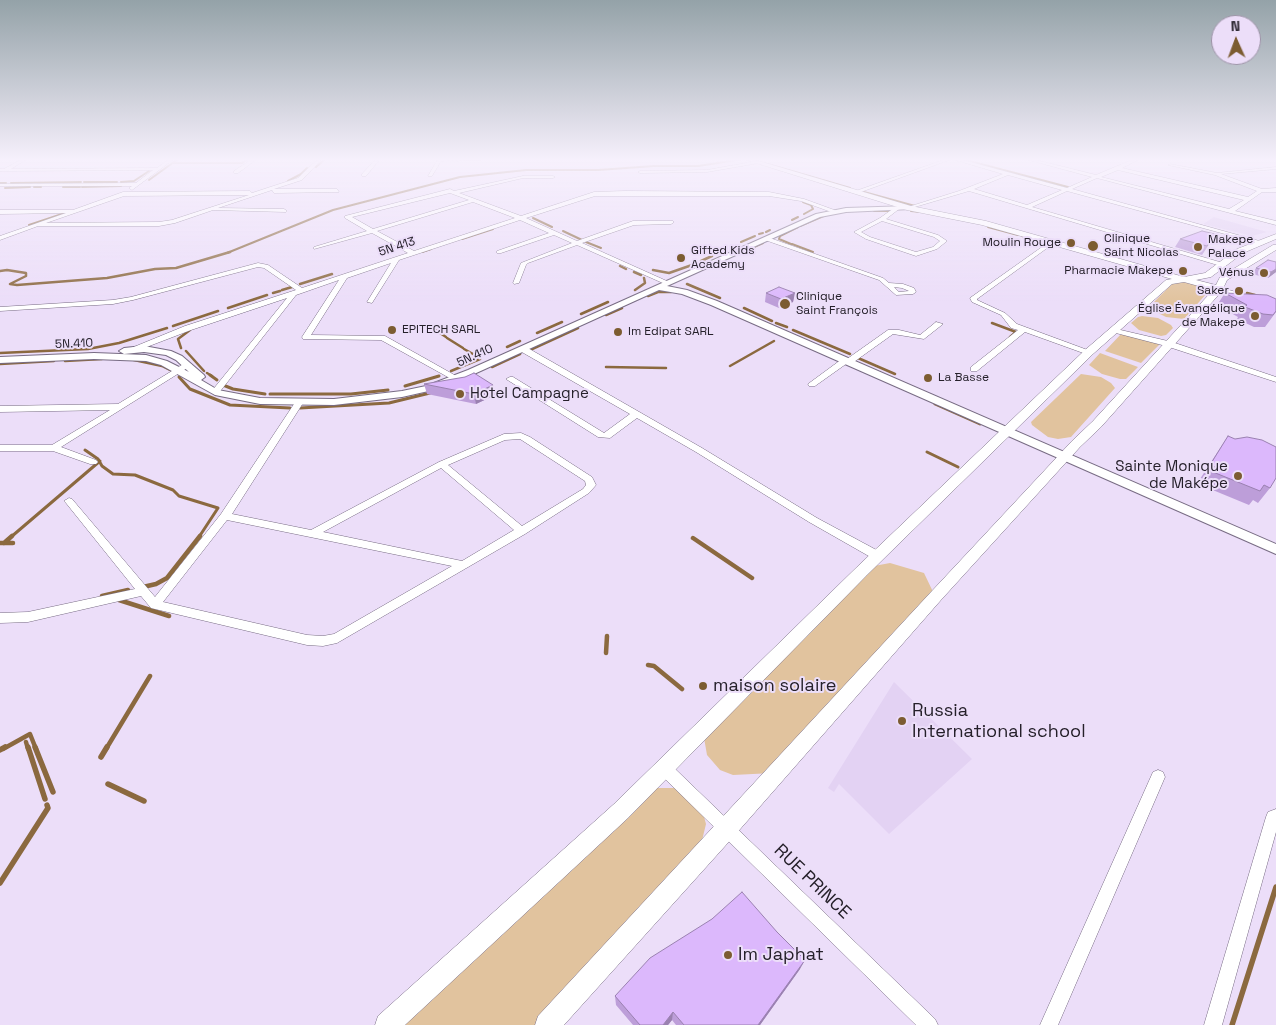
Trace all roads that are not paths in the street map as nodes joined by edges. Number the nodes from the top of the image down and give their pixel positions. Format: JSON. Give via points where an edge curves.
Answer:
{"nodes":[{"id":1,"x":91,"y":207,"type":"edge"},
{"id":2,"x":217,"y":207,"type":"edge"},
{"id":3,"x":385,"y":207,"type":"edge"},
{"id":4,"x":452,"y":207,"type":"edge"},
{"id":5,"x":491,"y":207,"type":"edge"},
{"id":6,"x":555,"y":207,"type":"edge"},
{"id":7,"x":822,"y":207,"type":"edge"},
{"id":8,"x":906,"y":207,"type":"edge"},
{"id":9,"x":914,"y":207,"type":"edge"},
{"id":10,"x":1023,"y":207,"type":"edge"},
{"id":11,"x":1030,"y":207,"type":"edge"},
{"id":12,"x":1132,"y":207,"type":"edge"},
{"id":13,"x":1209,"y":207,"type":"edge"},
{"id":14,"x":1237,"y":207,"type":"edge"},
{"id":15,"x":896,"y":208,"type":"junction"},
{"id":16,"x":910,"y":208,"type":"junction"},
{"id":17,"x":1027,"y":208,"type":"junction"},
{"id":18,"x":208,"y":210,"type":"junction"},
{"id":19,"x":81,"y":211,"type":"junction"},
{"id":20,"x":284,"y":211,"type":"dead end"},
{"id":21,"x":834,"y":211,"type":"junction"},
{"id":22,"x":0,"y":212,"type":"edge"},
{"id":23,"x":1229,"y":212,"type":"junction"},
{"id":24,"x":520,"y":218,"type":"junction"},
{"id":25,"x":882,"y":219,"type":"junction"},
{"id":26,"x":671,"y":222,"type":"dead end"},
{"id":27,"x":1276,"y":223,"type":"edge"},
{"id":28,"x":40,"y":225,"type":"junction"},
{"id":29,"x":372,"y":231,"type":"junction"},
{"id":30,"x":554,"y":233,"type":"junction"},
{"id":31,"x":1276,"y":236,"type":"edge"},
{"id":32,"x":0,"y":238,"type":"edge"},
{"id":33,"x":767,"y":239,"type":"junction"},
{"id":34,"x":1260,"y":242,"type":"junction"},
{"id":35,"x":578,"y":243,"type":"junction"},
{"id":36,"x":1051,"y":243,"type":"junction"},
{"id":37,"x":1276,"y":247,"type":"edge"},
{"id":38,"x":316,"y":248,"type":"dead end"},
{"id":39,"x":499,"y":252,"type":"dead end"},
{"id":40,"x":414,"y":254,"type":"junction"},
{"id":41,"x":396,"y":260,"type":"junction"},
{"id":42,"x":1222,"y":269,"type":"junction"},
{"id":43,"x":345,"y":276,"type":"junction"},
{"id":44,"x":680,"y":277,"type":"junction"},
{"id":45,"x":1186,"y":279,"type":"junction"},
{"id":46,"x":516,"y":283,"type":"dead end"},
{"id":47,"x":667,"y":283,"type":"junction"},
{"id":48,"x":889,"y":285,"type":"dead end"},
{"id":49,"x":657,"y":287,"type":"junction"},
{"id":50,"x":1219,"y":289,"type":"junction"},
{"id":51,"x":302,"y":290,"type":"junction"},
{"id":52,"x":294,"y":294,"type":"junction"},
{"id":53,"x":1247,"y":297,"type":"edge"},
{"id":54,"x":370,"y":302,"type":"dead end"},
{"id":55,"x":714,"y":303,"type":"junction"},
{"id":56,"x":0,"y":309,"type":"edge"},
{"id":57,"x":939,"y":324,"type":"dead end"},
{"id":58,"x":1024,"y":329,"type":"junction"},
{"id":59,"x":1115,"y":330,"type":"junction"},
{"id":60,"x":1169,"y":344,"type":"junction"},
{"id":61,"x":523,"y":349,"type":"junction"},
{"id":62,"x":131,"y":350,"type":"junction"},
{"id":63,"x":1089,"y":352,"type":"junction"},
{"id":64,"x":94,"y":356,"type":"junction"},
{"id":65,"x":121,"y":356,"type":"junction"},
{"id":66,"x":0,"y":360,"type":"edge"},
{"id":67,"x":847,"y":361,"type":"junction"},
{"id":68,"x":184,"y":368,"type":"junction"},
{"id":69,"x":974,"y":369,"type":"dead end"},
{"id":70,"x":455,"y":379,"type":"junction"},
{"id":71,"x":510,"y":379,"type":"dead end"},
{"id":72,"x":1276,"y":380,"type":"edge"},
{"id":73,"x":812,"y":384,"type":"dead end"},
{"id":74,"x":212,"y":390,"type":"junction"},
{"id":75,"x":299,"y":403,"type":"junction"},
{"id":76,"x":120,"y":407,"type":"junction"},
{"id":77,"x":0,"y":409,"type":"edge"},
{"id":78,"x":636,"y":414,"type":"junction"},
{"id":79,"x":1007,"y":432,"type":"junction"},
{"id":80,"x":0,"y":448,"type":"edge"},
{"id":81,"x":54,"y":448,"type":"junction"},
{"id":82,"x":1066,"y":457,"type":"junction"},
{"id":83,"x":93,"y":462,"type":"dead end"},
{"id":84,"x":442,"y":464,"type":"junction"},
{"id":85,"x":69,"y":501,"type":"dead end"},
{"id":86,"x":225,"y":516,"type":"junction"},
{"id":87,"x":521,"y":531,"type":"junction"},
{"id":88,"x":313,"y":533,"type":"junction"},
{"id":89,"x":1276,"y":549,"type":"edge"},
{"id":90,"x":878,"y":556,"type":"junction"},
{"id":91,"x":460,"y":564,"type":"junction"},
{"id":92,"x":143,"y":591,"type":"junction"},
{"id":93,"x":155,"y":605,"type":"junction"},
{"id":94,"x":0,"y":618,"type":"edge"},
{"id":95,"x":665,"y":769,"type":"junction"},
{"id":96,"x":1158,"y":777,"type":"dead end"},
{"id":97,"x":1276,"y":816,"type":"edge"},
{"id":98,"x":728,"y":828,"type":"junction"},
{"id":99,"x":387,"y":1025,"type":"edge"},
{"id":100,"x":547,"y":1025,"type":"edge"},
{"id":101,"x":929,"y":1025,"type":"edge"},
{"id":102,"x":1049,"y":1025,"type":"edge"},
{"id":103,"x":1213,"y":1025,"type":"edge"}],
"edges":[{"from":1,"to":19,"type":"street"},
{"from":2,"to":18,"type":"street"},
{"from":3,"to":29,"type":"street","via":[[347,217]]},
{"from":4,"to":29,"type":"street"},
{"from":5,"to":24,"type":"street"},
{"from":6,"to":24,"type":"street","name":"5N 413"},
{"from":7,"to":21,"type":"street","name":"5N 413"},
{"from":8,"to":16,"type":"main road"},
{"from":9,"to":16,"type":"street"},
{"from":10,"to":17,"type":"street"},
{"from":11,"to":17,"type":"street"},
{"from":12,"to":34,"type":"street"},
{"from":13,"to":23,"type":"street"},
{"from":14,"to":23,"type":"street"},
{"from":15,"to":16,"type":"street","name":"5N.410"},
{"from":15,"to":21,"type":"street","name":"5N.410"},
{"from":15,"to":25,"type":"street"},
{"from":16,"to":36,"type":"main road","via":[[970,220]]},
{"from":17,"to":42,"type":"street"},
{"from":18,"to":20,"type":"street"},
{"from":18,"to":28,"type":"street","via":[[167,223]]},
{"from":19,"to":22,"type":"street"},
{"from":19,"to":28,"type":"street"},
{"from":21,"to":33,"type":"street","name":"5N.410"},
{"from":23,"to":27,"type":"street"},
{"from":24,"to":30,"type":"street"},
{"from":24,"to":40,"type":"street","name":"5N 413"},
{"from":25,"to":25,"type":"street","via":[[857,232],[916,254],[923,254],[944,240]]},
{"from":26,"to":35,"type":"street","via":[[634,223]]},
{"from":28,"to":32,"type":"street"},
{"from":29,"to":38,"type":"street"},
{"from":29,"to":40,"type":"street"},
{"from":30,"to":35,"type":"street"},
{"from":30,"to":39,"type":"street"},
{"from":31,"to":34,"type":"main road"},
{"from":33,"to":44,"type":"street","name":"5N.410"},
{"from":33,"to":48,"type":"street","via":[[881,279]]},
{"from":34,"to":42,"type":"main road"},
{"from":35,"to":46,"type":"street","via":[[524,263]]},
{"from":35,"to":47,"type":"street"},
{"from":36,"to":45,"type":"main road"},
{"from":36,"to":58,"type":"street","via":[[973,298]]},
{"from":37,"to":42,"type":"main road"},
{"from":40,"to":41,"type":"street","name":"5N 413"},
{"from":41,"to":43,"type":"street","name":"5N 413"},
{"from":41,"to":54,"type":"street"},
{"from":42,"to":45,"type":"main road","via":[[1199,278]]},
{"from":42,"to":50,"type":"main road"},
{"from":43,"to":51,"type":"street","name":"5N 413"},
{"from":43,"to":70,"type":"street","via":[[306,337],[382,338]]},
{"from":44,"to":47,"type":"street","name":"5N.410"},
{"from":44,"to":55,"type":"street","via":[[691,289]]},
{"from":45,"to":50,"type":"main road"},
{"from":45,"to":59,"type":"main road","via":[[1169,282]]},
{"from":47,"to":49,"type":"street","name":"5N.410"},
{"from":49,"to":55,"type":"street"},
{"from":49,"to":61,"type":"street","name":"5N.410"},
{"from":50,"to":53,"type":"street"},
{"from":50,"to":60,"type":"main road"},
{"from":51,"to":52,"type":"street","name":"5N 413"},
{"from":51,"to":56,"type":"street","via":[[266,266],[258,265],[131,299]]},
{"from":52,"to":62,"type":"street","name":"5N 413"},
{"from":52,"to":74,"type":"street"},
{"from":55,"to":67,"type":"street"},
{"from":57,"to":67,"type":"street","via":[[921,337],[891,332]]},
{"from":58,"to":63,"type":"street"},
{"from":58,"to":69,"type":"street"},
{"from":59,"to":60,"type":"street"},
{"from":59,"to":63,"type":"main road"},
{"from":60,"to":72,"type":"street"},
{"from":60,"to":82,"type":"main road"},
{"from":61,"to":70,"type":"street","name":"5N.410"},
{"from":61,"to":78,"type":"street"},
{"from":62,"to":64,"type":"street"},
{"from":62,"to":65,"type":"street","name":"5N 413"},
{"from":62,"to":68,"type":"street","via":[[150,349],[168,353],[179,358]]},
{"from":63,"to":79,"type":"main road"},
{"from":64,"to":65,"type":"street","name":"5N.410"},
{"from":64,"to":66,"type":"street","name":"5N.410"},
{"from":65,"to":68,"type":"street","name":"5N.410"},
{"from":67,"to":73,"type":"street"},
{"from":67,"to":79,"type":"street"},
{"from":68,"to":74,"type":"street","name":"5N.410"},
{"from":68,"to":76,"type":"street"},
{"from":70,"to":75,"type":"street","name":"5N.410","via":[[375,399]]},
{"from":71,"to":78,"type":"street","via":[[601,435],[607,436]]},
{"from":74,"to":75,"type":"street","name":"5N.410","via":[[260,401]]},
{"from":75,"to":86,"type":"street"},
{"from":76,"to":77,"type":"street"},
{"from":76,"to":81,"type":"street"},
{"from":78,"to":90,"type":"street"},
{"from":79,"to":82,"type":"street"},
{"from":79,"to":90,"type":"main road"},
{"from":80,"to":81,"type":"street"},
{"from":81,"to":83,"type":"street"},
{"from":82,"to":89,"type":"street"},
{"from":82,"to":98,"type":"main road"},
{"from":84,"to":87,"type":"street"},
{"from":84,"to":87,"type":"street","via":[[504,437],[521,436],[589,479],[591,485],[586,491]]},
{"from":84,"to":88,"type":"street"},
{"from":85,"to":92,"type":"street"},
{"from":86,"to":88,"type":"street"},
{"from":86,"to":93,"type":"street"},
{"from":87,"to":91,"type":"street"},
{"from":88,"to":91,"type":"street"},
{"from":90,"to":95,"type":"main road"},
{"from":91,"to":93,"type":"street","via":[[337,638],[323,642]]},
{"from":92,"to":93,"type":"street"},
{"from":92,"to":94,"type":"street","via":[[28,617]]},
{"from":95,"to":98,"type":"street","name":"RUE PRINCE"},
{"from":95,"to":99,"type":"main road"},
{"from":96,"to":102,"type":"street"},
{"from":97,"to":103,"type":"street","via":[[1273,817]]},
{"from":98,"to":100,"type":"main road"},
{"from":98,"to":101,"type":"street","name":"RUE PRINCE"}]}
